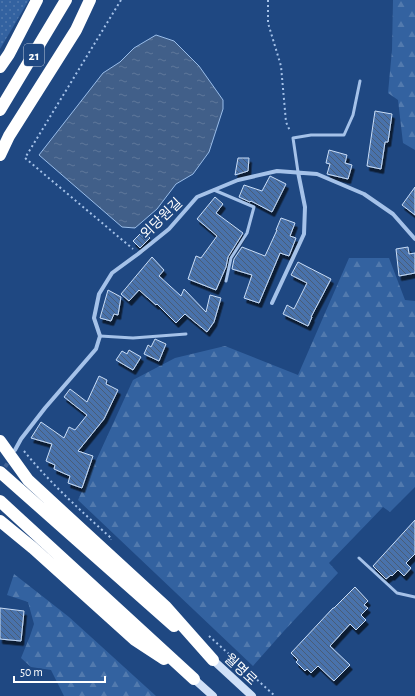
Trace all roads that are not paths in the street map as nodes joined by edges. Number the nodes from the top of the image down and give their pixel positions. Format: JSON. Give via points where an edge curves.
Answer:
{"nodes":[{"id":1,"x":37,"y":0,"type":"edge"},
{"id":2,"x":66,"y":0,"type":"edge"},
{"id":3,"x":90,"y":0,"type":"edge"},
{"id":4,"x":0,"y":67,"type":"edge"},
{"id":5,"x":360,"y":81,"type":"dead end"},
{"id":6,"x":0,"y":110,"type":"edge"},
{"id":7,"x":0,"y":155,"type":"edge"},
{"id":8,"x":298,"y":172,"type":"junction"},
{"id":9,"x":214,"y":190,"type":"junction"},
{"id":10,"x":415,"y":239,"type":"edge"},
{"id":11,"x":226,"y":281,"type":"dead end"},
{"id":12,"x":272,"y":303,"type":"dead end"},
{"id":13,"x":186,"y":334,"type":"dead end"},
{"id":14,"x":100,"y":336,"type":"junction"},
{"id":15,"x":0,"y":441,"type":"edge"},
{"id":16,"x":15,"y":450,"type":"dead end"},
{"id":17,"x":0,"y":472,"type":"edge"},
{"id":18,"x":0,"y":501,"type":"edge"},
{"id":19,"x":0,"y":521,"type":"edge"},
{"id":20,"x":359,"y":558,"type":"dead end"},
{"id":21,"x":415,"y":597,"type":"edge"},
{"id":22,"x":213,"y":660,"type":"junction"},
{"id":23,"x":194,"y":679,"type":"junction"},
{"id":24,"x":213,"y":696,"type":"edge"},
{"id":25,"x":252,"y":696,"type":"edge"}],
"edges":[{"from":1,"to":4,"type":"highway","number":"21"},
{"from":2,"to":6,"type":"highway","number":"21"},
{"from":3,"to":7,"type":"highway","via":[[76,30],[9,136]]},
{"from":5,"to":8,"type":"lane","via":[[353,115],[344,135],[293,138]]},
{"from":8,"to":9,"type":"street","name":"외당원길","via":[[277,171],[238,180]]},
{"from":8,"to":10,"type":"street","name":"외당원길","via":[[317,174],[364,194],[393,214]]},
{"from":8,"to":12,"type":"street","via":[[305,206],[304,234]]},
{"from":9,"to":11,"type":"lane","via":[[254,207],[247,233],[231,258]]},
{"from":9,"to":14,"type":"street","name":"외당원길","via":[[197,197],[169,229],[112,273],[99,294],[94,318]]},
{"from":13,"to":14,"type":"lane","via":[[133,338]]},
{"from":14,"to":16,"type":"street","via":[[96,349],[45,408]]},
{"from":15,"to":22,"type":"highway","via":[[28,480],[166,607]]},
{"from":17,"to":22,"type":"highway"},
{"from":18,"to":23,"type":"highway"},
{"from":19,"to":23,"type":"highway","via":[[135,640]]},
{"from":20,"to":21,"type":"lane","via":[[397,593]]},
{"from":22,"to":25,"type":"street","name":"월명로"},
{"from":23,"to":24,"type":"street"}]}
